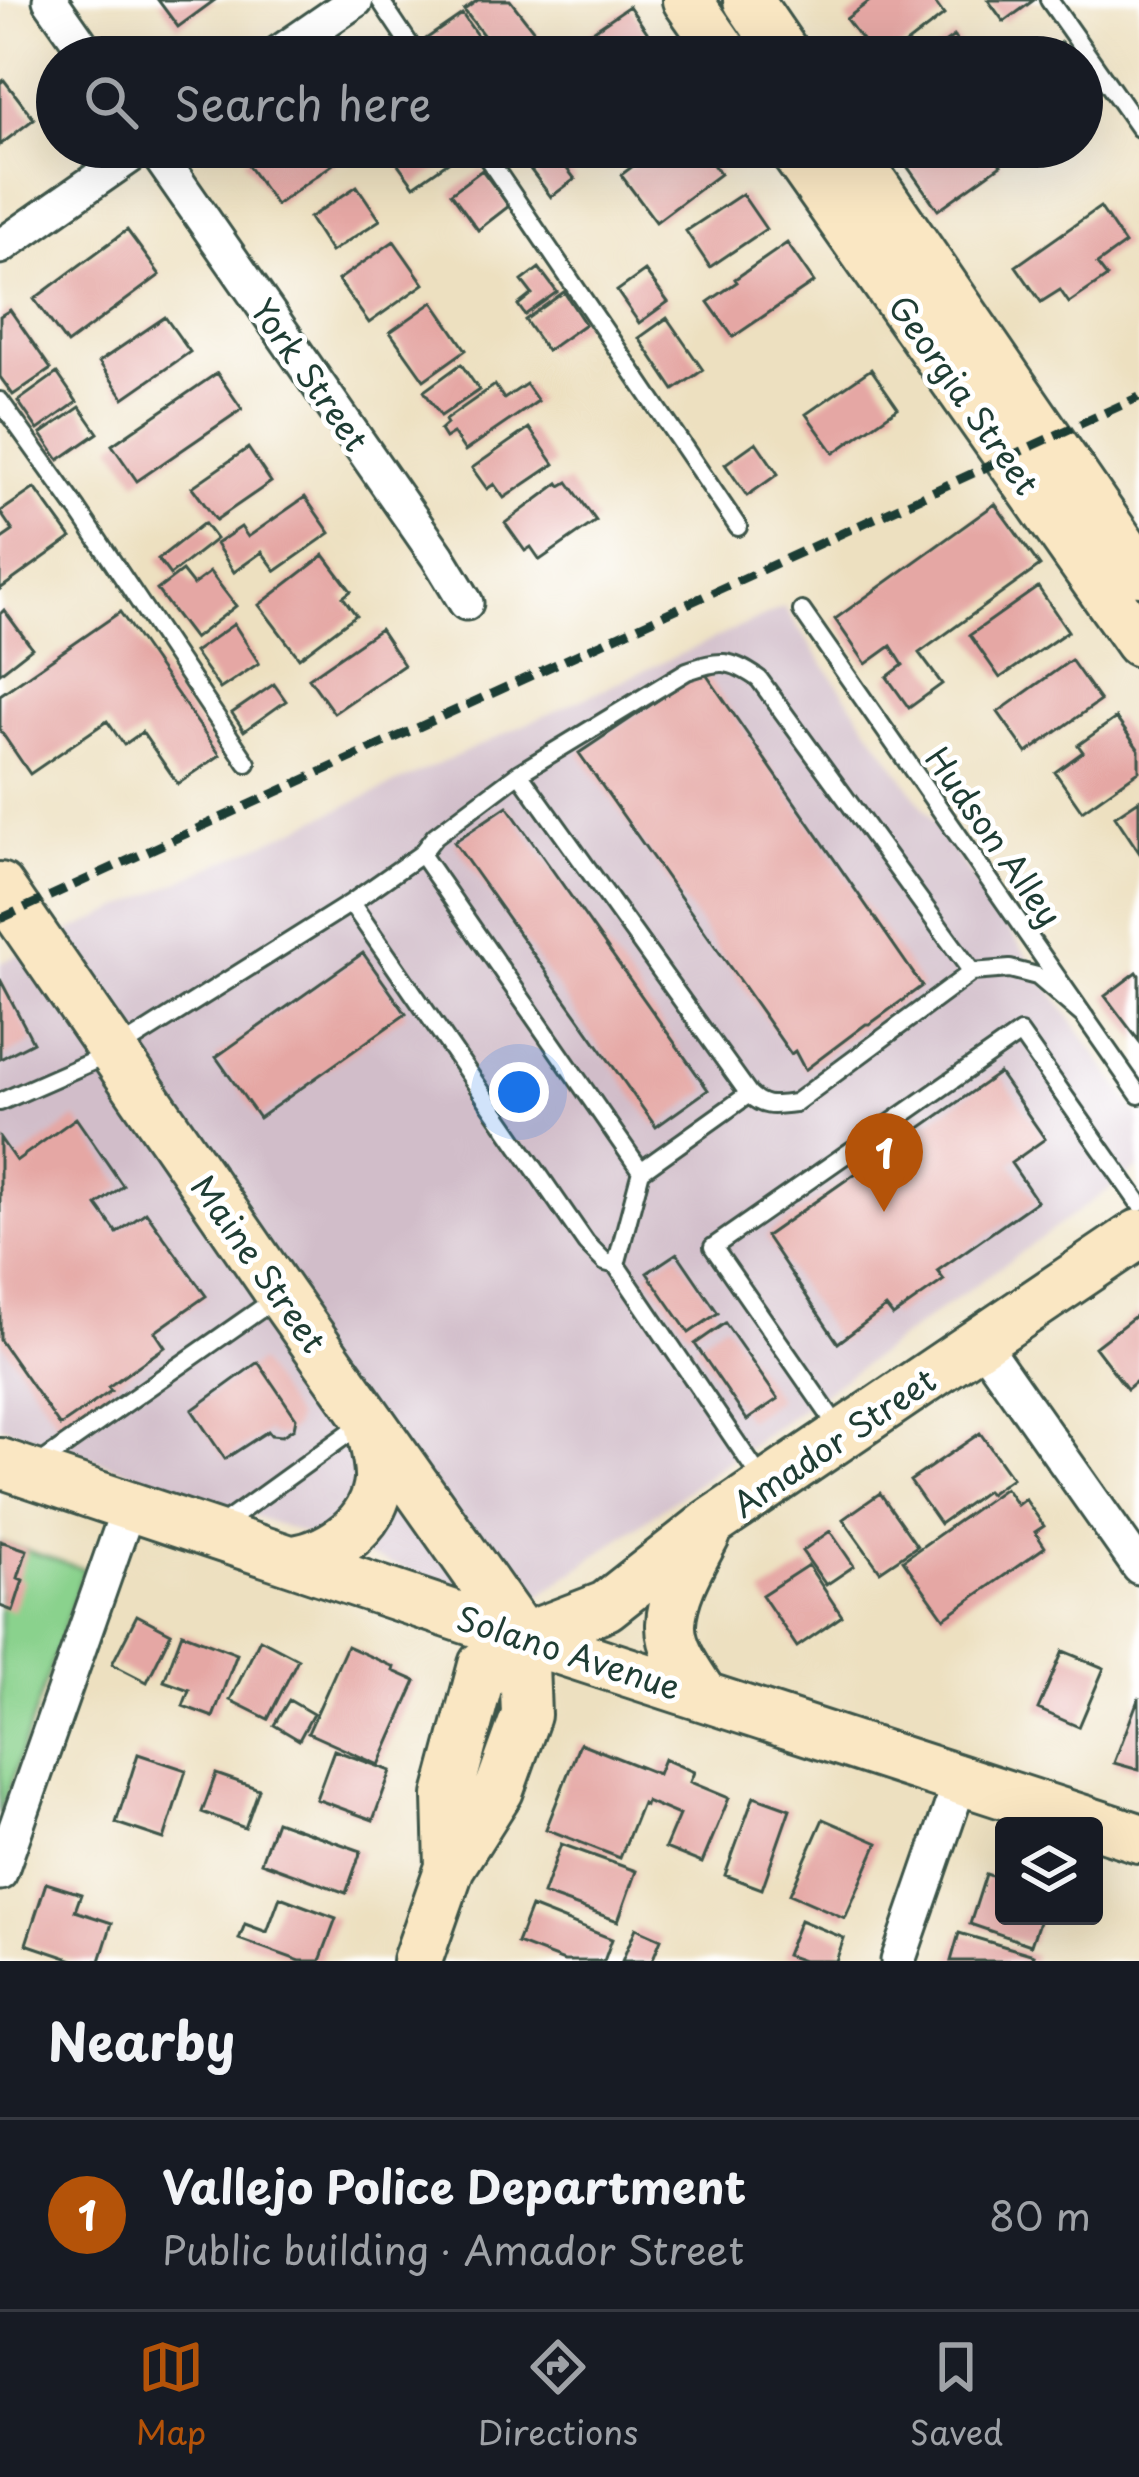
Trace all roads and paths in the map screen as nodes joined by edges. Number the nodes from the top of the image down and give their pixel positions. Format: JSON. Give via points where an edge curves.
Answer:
{"nodes":[{"id":1,"x":50,"y":0,"type":"edge"},
{"id":2,"x":356,"y":0,"type":"edge"},
{"id":3,"x":380,"y":0,"type":"edge"},
{"id":4,"x":687,"y":0,"type":"edge"},
{"id":5,"x":748,"y":0,"type":"edge"},
{"id":6,"x":1049,"y":0,"type":"edge"},
{"id":7,"x":75,"y":36,"type":"edge"},
{"id":8,"x":304,"y":36,"type":"edge"},
{"id":9,"x":404,"y":36,"type":"edge"},
{"id":10,"x":713,"y":36,"type":"edge"},
{"id":11,"x":773,"y":36,"type":"edge"},
{"id":12,"x":1074,"y":36,"type":"edge"},
{"id":13,"x":1103,"y":77,"type":"edge"},
{"id":14,"x":1139,"y":128,"type":"edge"},
{"id":15,"x":113,"y":168,"type":"edge"},
{"id":16,"x":168,"y":168,"type":"edge"},
{"id":17,"x":494,"y":168,"type":"edge"},
{"id":18,"x":806,"y":168,"type":"edge"},
{"id":19,"x":862,"y":168,"type":"edge"},
{"id":20,"x":0,"y":248,"type":"edge"},
{"id":21,"x":0,"y":401,"type":"edge"},
{"id":22,"x":738,"y":527,"type":"dead end"},
{"id":23,"x":1139,"y":572,"type":"edge"},
{"id":24,"x":466,"y":603,"type":"dead end"},
{"id":25,"x":802,"y":611,"type":"dead end"},
{"id":26,"x":1139,"y":642,"type":"edge"},
{"id":27,"x":247,"y":763,"type":"dead end"},
{"id":28,"x":519,"y":773,"type":"junction"},
{"id":29,"x":421,"y":854,"type":"junction"},
{"id":30,"x":0,"y":887,"type":"edge"},
{"id":31,"x":351,"y":903,"type":"junction"},
{"id":32,"x":972,"y":972,"type":"junction"},
{"id":33,"x":1085,"y":1017,"type":"junction"},
{"id":34,"x":114,"y":1052,"type":"junction"},
{"id":35,"x":749,"y":1094,"type":"junction"},
{"id":36,"x":1139,"y":1094,"type":"edge"},
{"id":37,"x":0,"y":1102,"type":"edge"},
{"id":38,"x":641,"y":1171,"type":"junction"},
{"id":39,"x":1139,"y":1204,"type":"edge"},
{"id":40,"x":1139,"y":1234,"type":"edge"},
{"id":41,"x":616,"y":1265,"type":"junction"},
{"id":42,"x":281,"y":1295,"type":"junction"},
{"id":43,"x":980,"y":1341,"type":"junction"},
{"id":44,"x":370,"y":1418,"type":"junction"},
{"id":45,"x":842,"y":1433,"type":"junction"},
{"id":46,"x":13,"y":1468,"type":"edge"},
{"id":47,"x":767,"y":1486,"type":"junction"},
{"id":48,"x":129,"y":1506,"type":"junction"},
{"id":49,"x":710,"y":1524,"type":"junction"},
{"id":50,"x":211,"y":1533,"type":"junction"},
{"id":51,"x":293,"y":1560,"type":"junction"},
{"id":52,"x":1139,"y":1567,"type":"edge"},
{"id":53,"x":523,"y":1638,"type":"junction"},
{"id":54,"x":702,"y":1694,"type":"junction"},
{"id":55,"x":961,"y":1779,"type":"junction"},
{"id":56,"x":1139,"y":1838,"type":"edge"},
{"id":57,"x":0,"y":1873,"type":"edge"},
{"id":58,"x":417,"y":1961,"type":"edge"},
{"id":59,"x":898,"y":1961,"type":"edge"}],
"edges":[{"from":1,"to":7,"type":"street"},
{"from":2,"to":8,"type":"street"},
{"from":3,"to":9,"type":"lane"},
{"from":4,"to":10,"type":"main road"},
{"from":5,"to":11,"type":"main road"},
{"from":6,"to":12,"type":"lane"},
{"from":13,"to":14,"type":"lane"},
{"from":15,"to":20,"type":"street"},
{"from":16,"to":24,"type":"street","name":"York Street"},
{"from":17,"to":22,"type":"lane"},
{"from":18,"to":26,"type":"main road","name":"Georgia Street"},
{"from":19,"to":23,"type":"main road","name":"Georgia Street"},
{"from":21,"to":27,"type":"lane"},
{"from":25,"to":33,"type":"lane","name":"Hudson Alley"},
{"from":28,"to":29,"type":"lane"},
{"from":28,"to":32,"type":"lane","via":[[686,671],[737,664],[759,679]]},
{"from":28,"to":35,"type":"lane"},
{"from":29,"to":31,"type":"lane"},
{"from":29,"to":38,"type":"lane"},
{"from":30,"to":34,"type":"main road","name":"Maine Street"},
{"from":31,"to":34,"type":"lane"},
{"from":31,"to":41,"type":"lane","via":[[586,1243]]},
{"from":32,"to":33,"type":"lane","via":[[1036,976]]},
{"from":32,"to":35,"type":"lane","via":[[795,1102],[770,1106]]},
{"from":33,"to":36,"type":"lane","name":"Hudson Alley"},
{"from":34,"to":37,"type":"lane"},
{"from":34,"to":42,"type":"main road","name":"Maine Street"},
{"from":35,"to":38,"type":"lane"},
{"from":38,"to":41,"type":"lane"},
{"from":39,"to":45,"type":"lane","via":[[1020,1033],[713,1247]]},
{"from":40,"to":43,"type":"main road","name":"Amador Street"},
{"from":41,"to":47,"type":"lane"},
{"from":42,"to":44,"type":"main road","name":"Maine Street"},
{"from":42,"to":46,"type":"lane"},
{"from":43,"to":45,"type":"main road","name":"Amador Street"},
{"from":43,"to":52,"type":"street"},
{"from":44,"to":50,"type":"lane"},
{"from":44,"to":51,"type":"main road","via":[[379,1469],[370,1508],[342,1540]]},
{"from":44,"to":53,"type":"main road","name":"Maine Street"},
{"from":45,"to":47,"type":"main road","name":"Amador Street"},
{"from":46,"to":48,"type":"main road","name":"Solano Avenue"},
{"from":47,"to":49,"type":"main road","name":"Amador Street"},
{"from":48,"to":50,"type":"main road","name":"Solano Avenue"},
{"from":48,"to":57,"type":"street"},
{"from":49,"to":53,"type":"main road","name":"Amador Street","via":[[606,1606]]},
{"from":49,"to":54,"type":"main road","via":[[670,1626]]},
{"from":50,"to":51,"type":"main road","name":"Solano Avenue"},
{"from":51,"to":53,"type":"main road","name":"Solano Avenue"},
{"from":53,"to":54,"type":"main road","name":"Solano Avenue"},
{"from":53,"to":58,"type":"main road","via":[[526,1715],[499,1790],[450,1867]]},
{"from":54,"to":55,"type":"main road","name":"Solano Avenue"},
{"from":55,"to":56,"type":"main road","name":"Solano Avenue"},
{"from":55,"to":59,"type":"street"}]}
